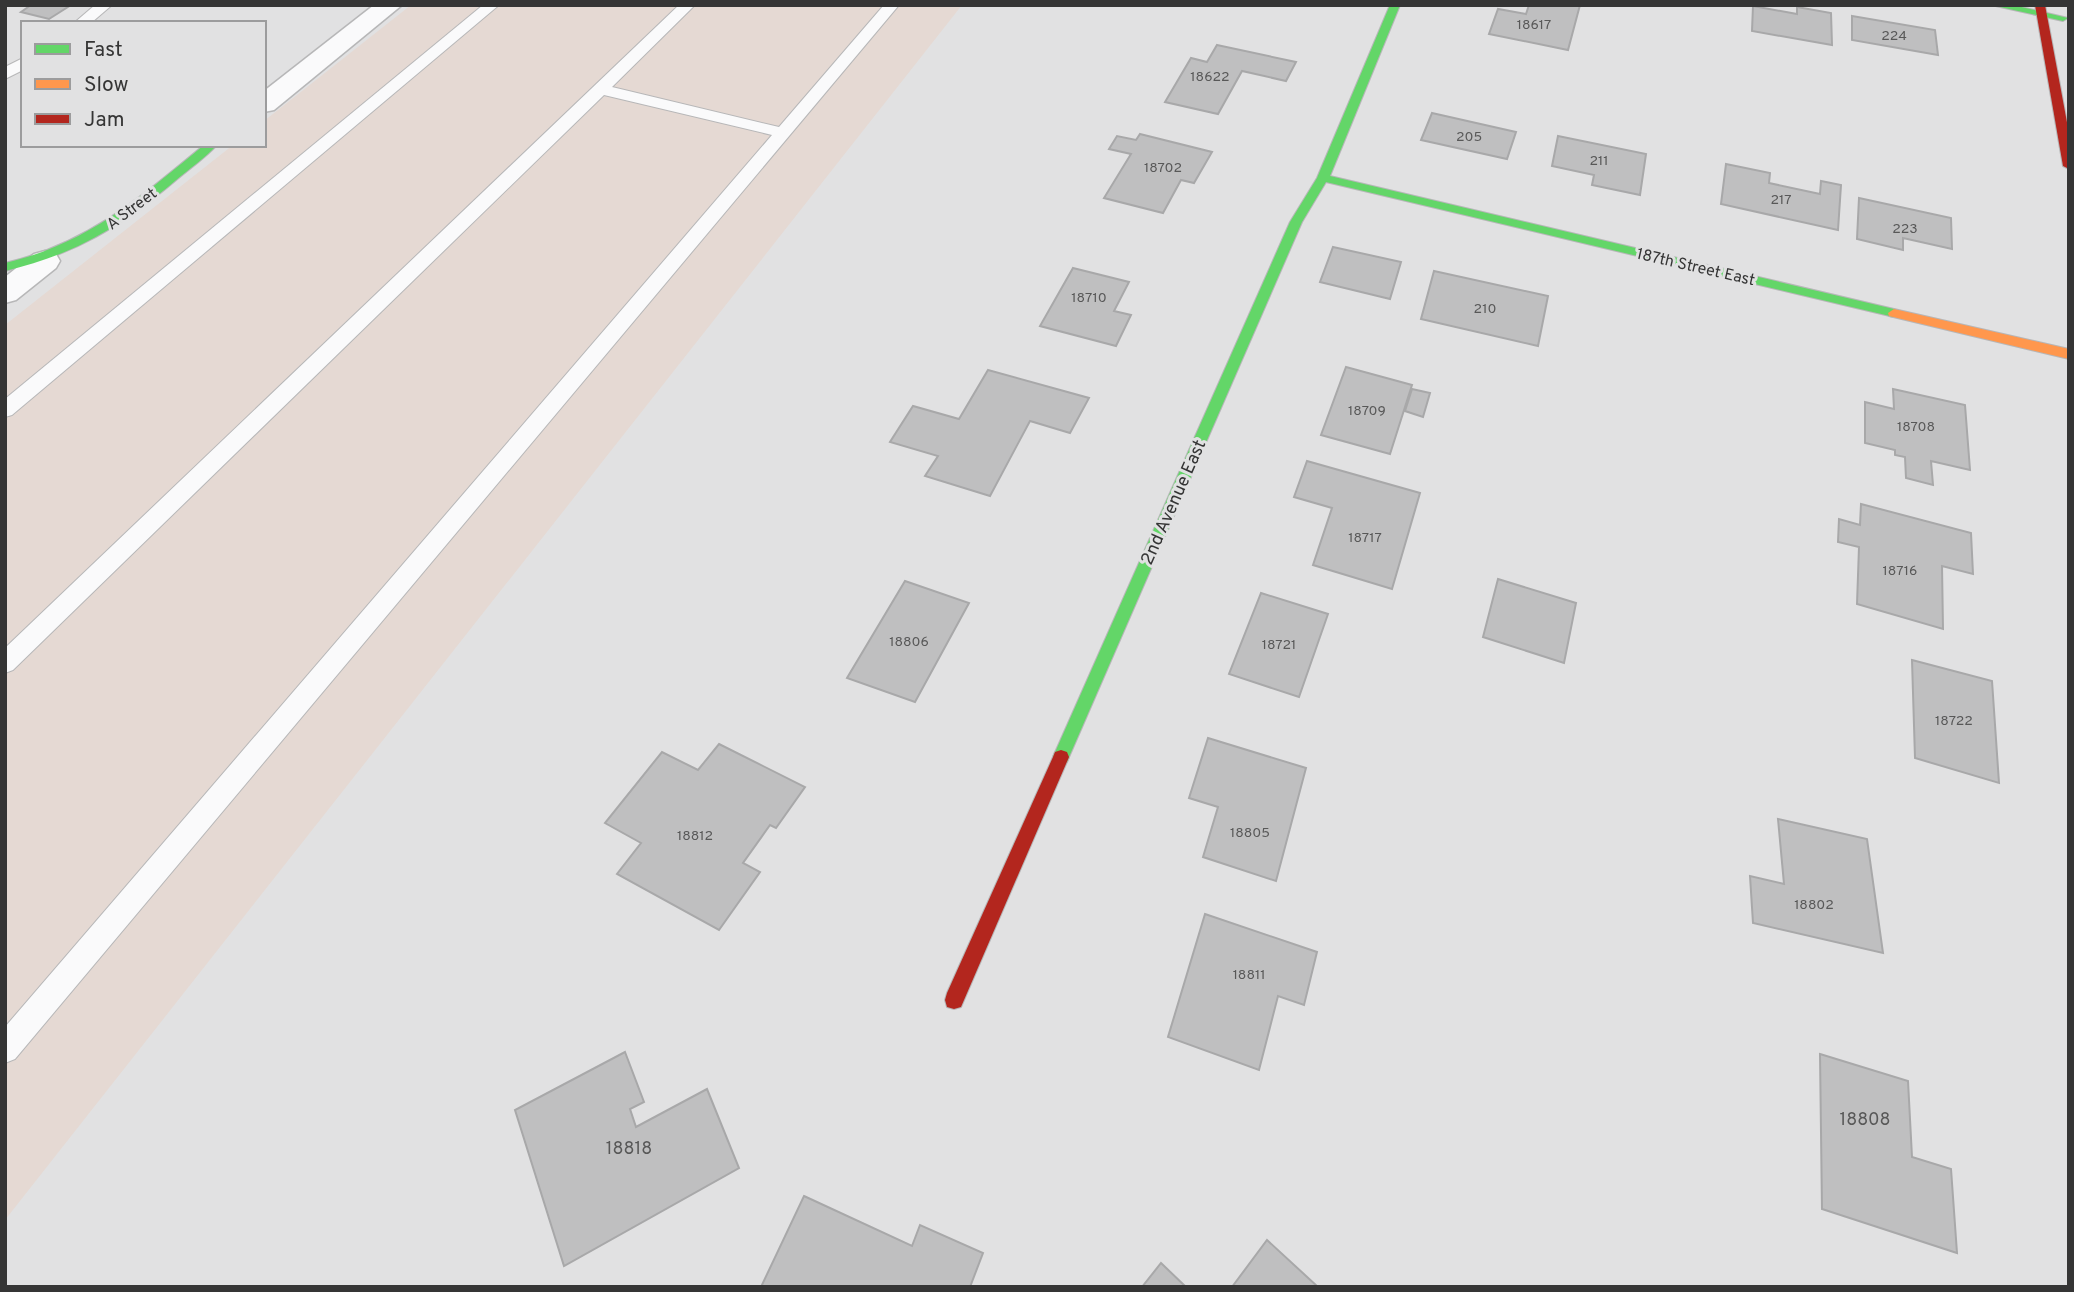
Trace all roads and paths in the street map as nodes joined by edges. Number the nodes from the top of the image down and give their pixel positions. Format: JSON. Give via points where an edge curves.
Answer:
{"nodes":[{"id":1,"x":105,"y":5,"type":"edge"},
{"id":2,"x":390,"y":5,"type":"edge"},
{"id":3,"x":492,"y":5,"type":"edge"},
{"id":4,"x":688,"y":5,"type":"edge"},
{"id":5,"x":892,"y":5,"type":"edge"},
{"id":6,"x":1395,"y":5,"type":"edge"},
{"id":7,"x":1996,"y":5,"type":"edge"},
{"id":8,"x":2040,"y":10,"type":"edge"},
{"id":9,"x":2069,"y":19,"type":"edge"},
{"id":10,"x":84,"y":21,"type":"edge"},
{"id":11,"x":21,"y":64,"type":"edge"},
{"id":12,"x":5,"y":74,"type":"edge"},
{"id":13,"x":601,"y":89,"type":"junction"},
{"id":14,"x":266,"y":102,"type":"edge"},
{"id":15,"x":783,"y":134,"type":"junction"},
{"id":16,"x":208,"y":147,"type":"edge"},
{"id":17,"x":2069,"y":166,"type":"edge"},
{"id":18,"x":1323,"y":178,"type":"junction"},
{"id":19,"x":45,"y":261,"type":"junction"},
{"id":20,"x":5,"y":267,"type":"edge"},
{"id":21,"x":5,"y":293,"type":"edge"},
{"id":22,"x":2069,"y":355,"type":"edge"},
{"id":23,"x":5,"y":410,"type":"edge"},
{"id":24,"x":5,"y":663,"type":"edge"},
{"id":25,"x":954,"y":1000,"type":"dead end"},
{"id":26,"x":5,"y":1049,"type":"edge"}],
"edges":[{"from":1,"to":10,"type":"lane"},
{"from":2,"to":14,"type":"street"},
{"from":3,"to":23,"type":"lane"},
{"from":4,"to":13,"type":"lane"},
{"from":5,"to":15,"type":"lane"},
{"from":6,"to":18,"type":"street","name":"2nd Avenue East"},
{"from":7,"to":8,"type":"street"},
{"from":8,"to":9,"type":"street"},
{"from":8,"to":17,"type":"street"},
{"from":11,"to":12,"type":"lane"},
{"from":13,"to":15,"type":"lane"},
{"from":13,"to":24,"type":"lane"},
{"from":15,"to":26,"type":"lane"},
{"from":16,"to":19,"type":"street","name":"A Street","via":[[93,236]]},
{"from":18,"to":22,"type":"street","name":"187th Street East"},
{"from":18,"to":25,"type":"street","name":"2nd Avenue East","via":[[1296,222]]},
{"from":19,"to":20,"type":"street","name":"A Street"},
{"from":19,"to":21,"type":"street"}]}
